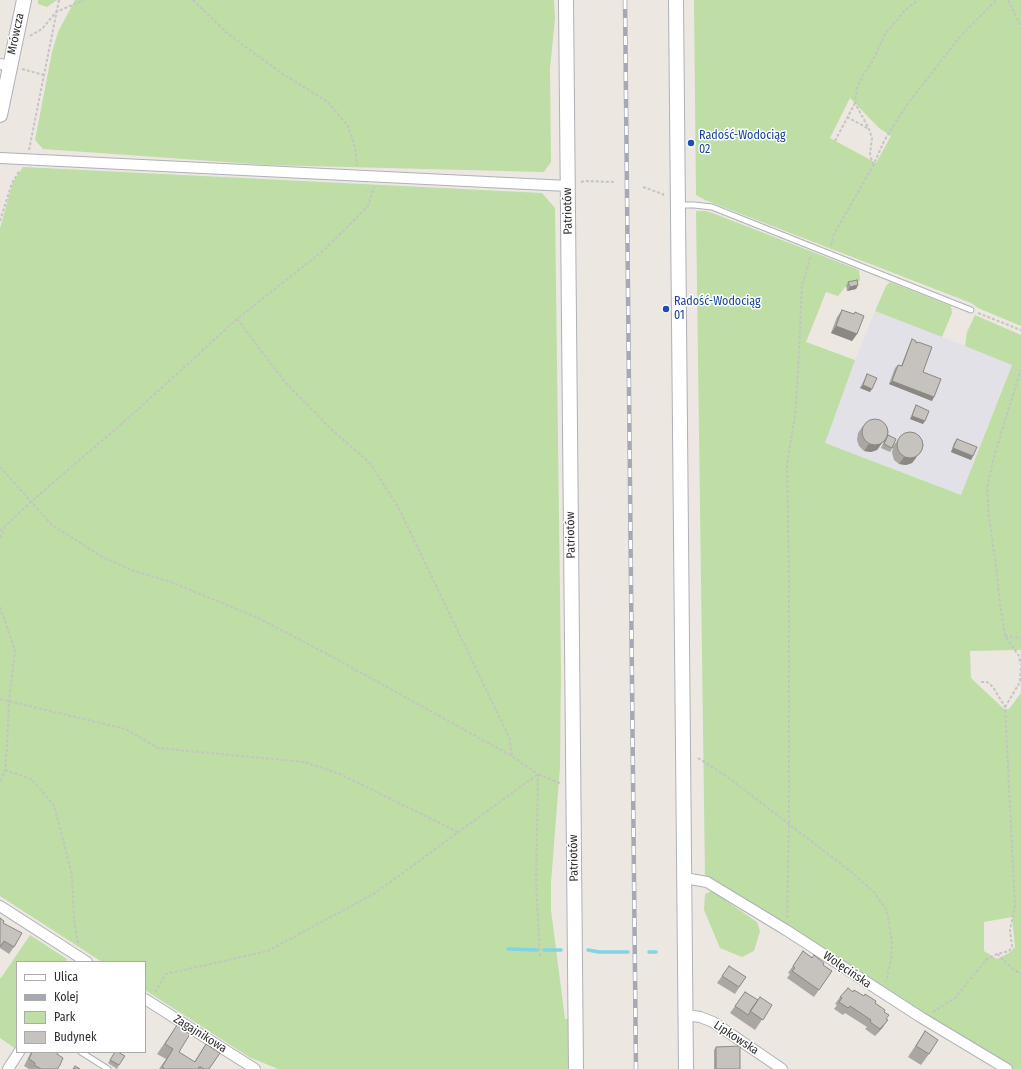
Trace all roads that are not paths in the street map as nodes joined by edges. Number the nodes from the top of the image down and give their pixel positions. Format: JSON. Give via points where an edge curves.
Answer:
{"nodes":[{"id":1,"x":24,"y":0,"type":"edge"},
{"id":2,"x":566,"y":0,"type":"edge"},
{"id":3,"x":676,"y":0,"type":"edge"},
{"id":4,"x":4,"y":65,"type":"edge"},
{"id":5,"x":0,"y":115,"type":"edge"},
{"id":6,"x":0,"y":158,"type":"edge"},
{"id":7,"x":568,"y":186,"type":"junction"},
{"id":8,"x":678,"y":206,"type":"junction"},
{"id":9,"x":971,"y":310,"type":"road end"},
{"id":10,"x":685,"y":878,"type":"junction"},
{"id":11,"x":0,"y":906,"type":"edge"},
{"id":12,"x":74,"y":958,"type":"edge"},
{"id":13,"x":84,"y":961,"type":"edge"},
{"id":14,"x":147,"y":1000,"type":"edge"},
{"id":15,"x":686,"y":1016,"type":"junction"},
{"id":16,"x":17,"y":1053,"type":"edge"},
{"id":17,"x":83,"y":1053,"type":"edge"},
{"id":18,"x":8,"y":1069,"type":"edge"},
{"id":19,"x":108,"y":1069,"type":"edge"},
{"id":20,"x":255,"y":1069,"type":"edge"},
{"id":21,"x":576,"y":1069,"type":"edge"},
{"id":22,"x":686,"y":1069,"type":"edge"},
{"id":23,"x":782,"y":1069,"type":"edge"},
{"id":24,"x":1007,"y":1069,"type":"edge"}],
"edges":[{"from":1,"to":4,"type":"main road","name":"Mrówcza"},
{"from":2,"to":7,"type":"main road","name":"Patriotów"},
{"from":3,"to":8,"type":"main road"},
{"from":4,"to":5,"type":"main road","name":"Mrówcza"},
{"from":6,"to":7,"type":"street"},
{"from":7,"to":21,"type":"main road","name":"Patriotów"},
{"from":8,"to":9,"type":"lane","via":[[694,204],[712,207]]},
{"from":8,"to":10,"type":"main road"},
{"from":10,"to":15,"type":"main road"},
{"from":10,"to":24,"type":"street","name":"Wolęcińska","via":[[707,882]]},
{"from":11,"to":12,"type":"street"},
{"from":12,"to":13,"type":"street"},
{"from":14,"to":20,"type":"street","name":"Zagajnikowa"},
{"from":15,"to":22,"type":"main road"},
{"from":15,"to":23,"type":"street","name":"Lipkowska","via":[[700,1017],[713,1022]]},
{"from":16,"to":18,"type":"street"},
{"from":17,"to":19,"type":"lane"}]}
